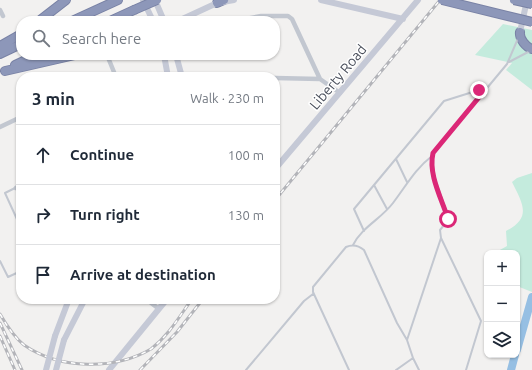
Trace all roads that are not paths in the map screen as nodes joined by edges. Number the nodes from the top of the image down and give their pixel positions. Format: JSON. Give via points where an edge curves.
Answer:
{"nodes":[{"id":1,"x":66,"y":0,"type":"edge"},
{"id":2,"x":118,"y":0,"type":"edge"},
{"id":3,"x":143,"y":0,"type":"edge"},
{"id":4,"x":156,"y":0,"type":"edge"},
{"id":5,"x":234,"y":0,"type":"edge"},
{"id":6,"x":321,"y":0,"type":"edge"},
{"id":7,"x":418,"y":0,"type":"edge"},
{"id":8,"x":442,"y":0,"type":"edge"},
{"id":9,"x":514,"y":0,"type":"edge"},
{"id":10,"x":527,"y":0,"type":"edge"},
{"id":11,"x":220,"y":2,"type":"edge"},
{"id":12,"x":532,"y":4,"type":"edge"},
{"id":13,"x":0,"y":10,"type":"edge"},
{"id":14,"x":3,"y":16,"type":"dead end"},
{"id":15,"x":45,"y":16,"type":"edge"},
{"id":16,"x":83,"y":16,"type":"edge"},
{"id":17,"x":121,"y":16,"type":"edge"},
{"id":18,"x":150,"y":16,"type":"edge"},
{"id":19,"x":162,"y":16,"type":"edge"},
{"id":20,"x":189,"y":16,"type":"edge"},
{"id":21,"x":261,"y":16,"type":"edge"},
{"id":22,"x":280,"y":16,"type":"edge"},
{"id":23,"x":280,"y":16,"type":"edge"},
{"id":24,"x":403,"y":19,"type":"junction"},
{"id":25,"x":532,"y":22,"type":"edge"},
{"id":26,"x":519,"y":34,"type":"junction"},
{"id":27,"x":16,"y":37,"type":"edge"},
{"id":28,"x":0,"y":46,"type":"edge"},
{"id":29,"x":16,"y":46,"type":"edge"},
{"id":30,"x":532,"y":50,"type":"edge"},
{"id":31,"x":0,"y":54,"type":"edge"},
{"id":32,"x":26,"y":60,"type":"edge"},
{"id":33,"x":55,"y":60,"type":"edge"},
{"id":34,"x":109,"y":60,"type":"edge"},
{"id":35,"x":165,"y":60,"type":"edge"},
{"id":36,"x":177,"y":60,"type":"edge"},
{"id":37,"x":508,"y":62,"type":"junction"},
{"id":38,"x":3,"y":72,"type":"edge"},
{"id":39,"x":114,"y":72,"type":"edge"},
{"id":40,"x":167,"y":72,"type":"edge"},
{"id":41,"x":181,"y":72,"type":"edge"},
{"id":42,"x":280,"y":78,"type":"edge"},
{"id":43,"x":320,"y":79,"type":"junction"},
{"id":44,"x":485,"y":90,"type":"junction"},
{"id":45,"x":340,"y":93,"type":"junction"},
{"id":46,"x":16,"y":119,"type":"edge"},
{"id":47,"x":0,"y":127,"type":"edge"},
{"id":48,"x":432,"y":156,"type":"junction"},
{"id":49,"x":396,"y":158,"type":"junction"},
{"id":50,"x":280,"y":164,"type":"edge"},
{"id":51,"x":407,"y":182,"type":"junction"},
{"id":52,"x":374,"y":185,"type":"junction"},
{"id":53,"x":16,"y":188,"type":"edge"},
{"id":54,"x":387,"y":209,"type":"junction"},
{"id":55,"x":16,"y":217,"type":"edge"},
{"id":56,"x":364,"y":231,"type":"junction"},
{"id":57,"x":441,"y":238,"type":"junction"},
{"id":58,"x":353,"y":245,"type":"junction"},
{"id":59,"x":0,"y":261,"type":"edge"},
{"id":60,"x":16,"y":273,"type":"edge"},
{"id":61,"x":313,"y":294,"type":"junction"},
{"id":62,"x":67,"y":304,"type":"edge"},
{"id":63,"x":82,"y":304,"type":"edge"},
{"id":64,"x":152,"y":304,"type":"edge"},
{"id":65,"x":163,"y":304,"type":"edge"},
{"id":66,"x":159,"y":309,"type":"junction"},
{"id":67,"x":407,"y":340,"type":"junction"},
{"id":68,"x":413,"y":358,"type":"junction"},
{"id":69,"x":46,"y":370,"type":"edge"},
{"id":70,"x":56,"y":370,"type":"edge"},
{"id":71,"x":109,"y":370,"type":"edge"},
{"id":72,"x":246,"y":370,"type":"edge"},
{"id":73,"x":349,"y":370,"type":"edge"},
{"id":74,"x":396,"y":370,"type":"edge"},
{"id":75,"x":419,"y":370,"type":"edge"},
{"id":76,"x":466,"y":370,"type":"edge"}],
"edges":[{"from":1,"to":15,"type":"highway"},
{"from":2,"to":16,"type":"highway"},
{"from":3,"to":18,"type":"main road"},
{"from":4,"to":17,"type":"highway","bridge":true},
{"from":4,"to":19,"type":"main road"},
{"from":5,"to":11,"type":"main road"},
{"from":6,"to":24,"type":"main road"},
{"from":7,"to":24,"type":"main road","name":"Liberty Road"},
{"from":8,"to":25,"type":"highway","bridge":true},
{"from":9,"to":12,"type":"highway","bridge":true},
{"from":10,"to":26,"type":"main road"},
{"from":11,"to":20,"type":"main road"},
{"from":13,"to":14,"type":"street"},
{"from":21,"to":22,"type":"street"},
{"from":23,"to":43,"type":"street","via":[[288,16],[292,20]]},
{"from":24,"to":45,"type":"main road","name":"Liberty Road"},
{"from":26,"to":30,"type":"highway"},
{"from":26,"to":37,"type":"lane"},
{"from":27,"to":28,"type":"highway"},
{"from":29,"to":31,"type":"highway"},
{"from":30,"to":37,"type":"lane"},
{"from":32,"to":38,"type":"highway"},
{"from":33,"to":38,"type":"highway"},
{"from":34,"to":39,"type":"street"},
{"from":35,"to":40,"type":"main road"},
{"from":36,"to":41,"type":"main road"},
{"from":37,"to":44,"type":"lane"},
{"from":42,"to":43,"type":"street"},
{"from":43,"to":45,"type":"street"},
{"from":44,"to":48,"type":"lane"},
{"from":44,"to":49,"type":"lane","via":[[444,101]]},
{"from":45,"to":50,"type":"main road","name":"Liberty Road"},
{"from":46,"to":47,"type":"street"},
{"from":48,"to":51,"type":"lane"},
{"from":48,"to":57,"type":"lane","via":[[433,173],[448,219],[440,230]]},
{"from":49,"to":51,"type":"lane"},
{"from":49,"to":52,"type":"lane"},
{"from":51,"to":54,"type":"lane"},
{"from":52,"to":54,"type":"lane"},
{"from":52,"to":56,"type":"lane","via":[[354,209]]},
{"from":53,"to":55,"type":"lane","via":[[5,193]]},
{"from":54,"to":56,"type":"lane"},
{"from":56,"to":58,"type":"lane"},
{"from":57,"to":67,"type":"lane"},
{"from":57,"to":76,"type":"lane","via":[[481,321]]},
{"from":58,"to":61,"type":"lane","via":[[346,247],[322,275],[313,287]]},
{"from":58,"to":67,"type":"lane","via":[[364,250]]},
{"from":59,"to":60,"type":"lane","via":[[8,277]]},
{"from":61,"to":72,"type":"lane","via":[[304,301]]},
{"from":61,"to":73,"type":"lane"},
{"from":62,"to":69,"type":"main road","bridge":true},
{"from":63,"to":70,"type":"main road","bridge":true,"via":[[64,340]]},
{"from":64,"to":66,"type":"street"},
{"from":65,"to":66,"type":"main road"},
{"from":66,"to":71,"type":"main road"},
{"from":67,"to":68,"type":"lane"},
{"from":68,"to":74,"type":"lane"},
{"from":68,"to":75,"type":"lane"}]}
